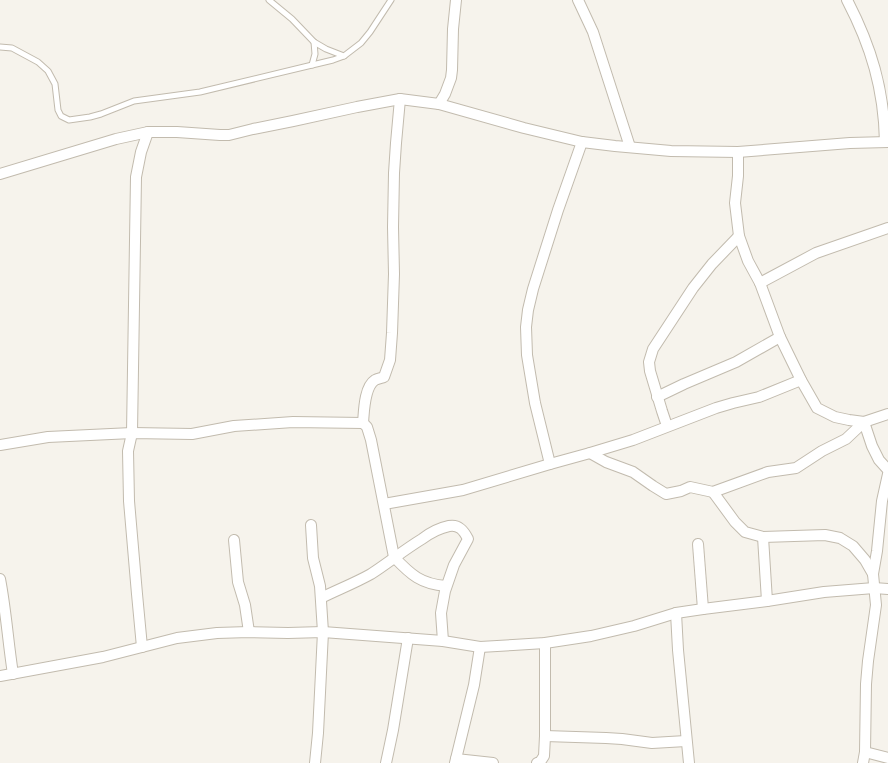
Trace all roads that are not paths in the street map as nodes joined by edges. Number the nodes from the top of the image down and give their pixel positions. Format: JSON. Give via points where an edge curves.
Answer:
{"nodes":[{"id":1,"x":269,"y":0,"type":"edge"},
{"id":2,"x":391,"y":0,"type":"edge"},
{"id":3,"x":456,"y":0,"type":"edge"},
{"id":4,"x":578,"y":0,"type":"edge"},
{"id":5,"x":847,"y":0,"type":"edge"},
{"id":6,"x":314,"y":42,"type":"junction"},
{"id":7,"x":0,"y":48,"type":"edge"},
{"id":8,"x":344,"y":56,"type":"junction"},
{"id":9,"x":312,"y":65,"type":"junction"},
{"id":10,"x":400,"y":99,"type":"junction"},
{"id":11,"x":439,"y":104,"type":"junction"},
{"id":12,"x":148,"y":132,"type":"junction"},
{"id":13,"x":582,"y":142,"type":"junction"},
{"id":14,"x":886,"y":142,"type":"edge"},
{"id":15,"x":630,"y":146,"type":"junction"},
{"id":16,"x":738,"y":152,"type":"junction"},
{"id":17,"x":0,"y":174,"type":"edge"},
{"id":18,"x":888,"y":228,"type":"edge"},
{"id":19,"x":739,"y":236,"type":"junction"},
{"id":20,"x":760,"y":283,"type":"junction"},
{"id":21,"x":780,"y":337,"type":"junction"},
{"id":22,"x":801,"y":380,"type":"junction"},
{"id":23,"x":657,"y":397,"type":"junction"},
{"id":24,"x":888,"y":414,"type":"edge"},
{"id":25,"x":864,"y":422,"type":"junction"},
{"id":26,"x":362,"y":423,"type":"junction"},
{"id":27,"x":667,"y":426,"type":"junction"},
{"id":28,"x":132,"y":433,"type":"junction"},
{"id":29,"x":0,"y":445,"type":"edge"},
{"id":30,"x":590,"y":453,"type":"junction"},
{"id":31,"x":550,"y":464,"type":"junction"},
{"id":32,"x":888,"y":470,"type":"edge"},
{"id":33,"x":888,"y":474,"type":"edge"},
{"id":34,"x":713,"y":492,"type":"junction"},
{"id":35,"x":384,"y":504,"type":"junction"},
{"id":36,"x":311,"y":525,"type":"dead end"},
{"id":37,"x":763,"y":537,"type":"junction"},
{"id":38,"x":234,"y":540,"type":"dead end"},
{"id":39,"x":698,"y":544,"type":"dead end"},
{"id":40,"x":394,"y":557,"type":"junction"},
{"id":41,"x":873,"y":574,"type":"junction"},
{"id":42,"x":0,"y":579,"type":"edge"},
{"id":43,"x":446,"y":586,"type":"junction"},
{"id":44,"x":874,"y":588,"type":"junction"},
{"id":45,"x":888,"y":589,"type":"edge"},
{"id":46,"x":321,"y":598,"type":"junction"},
{"id":47,"x":767,"y":601,"type":"junction"},
{"id":48,"x":703,"y":609,"type":"junction"},
{"id":49,"x":676,"y":613,"type":"junction"},
{"id":50,"x":249,"y":632,"type":"junction"},
{"id":51,"x":322,"y":632,"type":"junction"},
{"id":52,"x":408,"y":638,"type":"junction"},
{"id":53,"x":443,"y":640,"type":"junction"},
{"id":54,"x":545,"y":643,"type":"junction"},
{"id":55,"x":142,"y":647,"type":"junction"},
{"id":56,"x":480,"y":647,"type":"junction"},
{"id":57,"x":13,"y":674,"type":"junction"},
{"id":58,"x":0,"y":676,"type":"edge"},
{"id":59,"x":545,"y":736,"type":"junction"},
{"id":60,"x":686,"y":741,"type":"junction"},
{"id":61,"x":865,"y":752,"type":"junction"},
{"id":62,"x":888,"y":758,"type":"edge"},
{"id":63,"x":455,"y":761,"type":"edge"},
{"id":64,"x":315,"y":763,"type":"edge"},
{"id":65,"x":386,"y":763,"type":"edge"},
{"id":66,"x":493,"y":763,"type":"edge"},
{"id":67,"x":537,"y":763,"type":"edge"},
{"id":68,"x":689,"y":763,"type":"edge"},
{"id":69,"x":863,"y":763,"type":"edge"}],
"edges":[{"from":1,"to":6,"type":"lane"},
{"from":2,"to":8,"type":"lane","via":[[361,43]]},
{"from":3,"to":11,"type":"street","via":[[451,78]]},
{"from":4,"to":15,"type":"street","via":[[593,32]]},
{"from":5,"to":14,"type":"street","via":[[867,44],[878,78]]},
{"from":6,"to":8,"type":"lane"},
{"from":6,"to":9,"type":"lane","via":[[315,54]]},
{"from":7,"to":9,"type":"lane","via":[[12,48],[38,62],[48,71],[55,84],[58,110],[61,116],[69,120],[101,114],[134,101],[200,92]]},
{"from":8,"to":9,"type":"lane"},
{"from":10,"to":11,"type":"street"},
{"from":10,"to":12,"type":"street","via":[[229,135]]},
{"from":10,"to":26,"type":"street","via":[[394,173],[394,274],[390,360],[384,377],[374,381],[370,386]]},
{"from":11,"to":13,"type":"street"},
{"from":12,"to":17,"type":"street","via":[[116,139]]},
{"from":12,"to":28,"type":"street","via":[[136,177]]},
{"from":13,"to":15,"type":"street"},
{"from":13,"to":31,"type":"street","via":[[533,289],[526,327],[527,355],[535,403]]},
{"from":14,"to":16,"type":"street"},
{"from":15,"to":16,"type":"street","via":[[671,151]]},
{"from":16,"to":19,"type":"street","via":[[735,202]]},
{"from":18,"to":20,"type":"street","via":[[816,253]]},
{"from":19,"to":20,"type":"street","via":[[748,262]]},
{"from":19,"to":23,"type":"street","via":[[693,288],[653,349],[649,362]]},
{"from":20,"to":21,"type":"street"},
{"from":21,"to":22,"type":"street"},
{"from":21,"to":23,"type":"street","via":[[736,362]]},
{"from":22,"to":25,"type":"street","via":[[817,408],[835,417]]},
{"from":22,"to":27,"type":"street","via":[[759,397],[716,408]]},
{"from":23,"to":27,"type":"street"},
{"from":24,"to":25,"type":"street"},
{"from":25,"to":32,"type":"street","via":[[872,446]]},
{"from":25,"to":34,"type":"street","via":[[846,439],[796,468],[768,472]]},
{"from":26,"to":28,"type":"street","via":[[292,422],[234,426],[192,434]]},
{"from":26,"to":35,"type":"street","via":[[367,427],[371,440]]},
{"from":27,"to":30,"type":"street"},
{"from":28,"to":29,"type":"street","via":[[48,438]]},
{"from":28,"to":55,"type":"street","via":[[128,451],[129,501]]},
{"from":30,"to":31,"type":"street"},
{"from":30,"to":34,"type":"street","via":[[633,472],[666,494],[690,487]]},
{"from":31,"to":35,"type":"street","via":[[463,490]]},
{"from":33,"to":41,"type":"street"},
{"from":34,"to":37,"type":"street","via":[[745,532]]},
{"from":35,"to":40,"type":"street"},
{"from":36,"to":46,"type":"street","via":[[313,558]]},
{"from":37,"to":41,"type":"street","via":[[825,535],[840,538],[853,546]]},
{"from":37,"to":47,"type":"street"},
{"from":38,"to":50,"type":"street","via":[[238,582]]},
{"from":39,"to":48,"type":"street"},
{"from":40,"to":43,"type":"street","via":[[419,579]]},
{"from":40,"to":43,"type":"street","via":[[433,531],[457,526],[468,539]]},
{"from":40,"to":46,"type":"street","via":[[371,574]]},
{"from":41,"to":44,"type":"street"},
{"from":42,"to":57,"type":"street"},
{"from":43,"to":53,"type":"street","via":[[441,613]]},
{"from":44,"to":45,"type":"street"},
{"from":44,"to":47,"type":"street","via":[[824,592]]},
{"from":44,"to":61,"type":"street","via":[[876,605],[866,684]]},
{"from":46,"to":51,"type":"street"},
{"from":47,"to":48,"type":"street"},
{"from":48,"to":49,"type":"street"},
{"from":49,"to":54,"type":"street","via":[[591,636]]},
{"from":49,"to":60,"type":"street"},
{"from":50,"to":51,"type":"street"},
{"from":50,"to":55,"type":"street","via":[[177,638]]},
{"from":51,"to":52,"type":"street"},
{"from":51,"to":64,"type":"street"},
{"from":52,"to":53,"type":"street"},
{"from":52,"to":65,"type":"street"},
{"from":53,"to":56,"type":"street"},
{"from":54,"to":56,"type":"street"},
{"from":54,"to":59,"type":"street"},
{"from":55,"to":57,"type":"street"},
{"from":56,"to":63,"type":"street","via":[[474,685]]},
{"from":57,"to":58,"type":"street"},
{"from":59,"to":60,"type":"street","via":[[622,739],[652,743]]},
{"from":59,"to":67,"type":"street","via":[[544,756]]},
{"from":60,"to":68,"type":"street"},
{"from":61,"to":62,"type":"street"},
{"from":61,"to":69,"type":"street"},
{"from":63,"to":66,"type":"street"}]}
